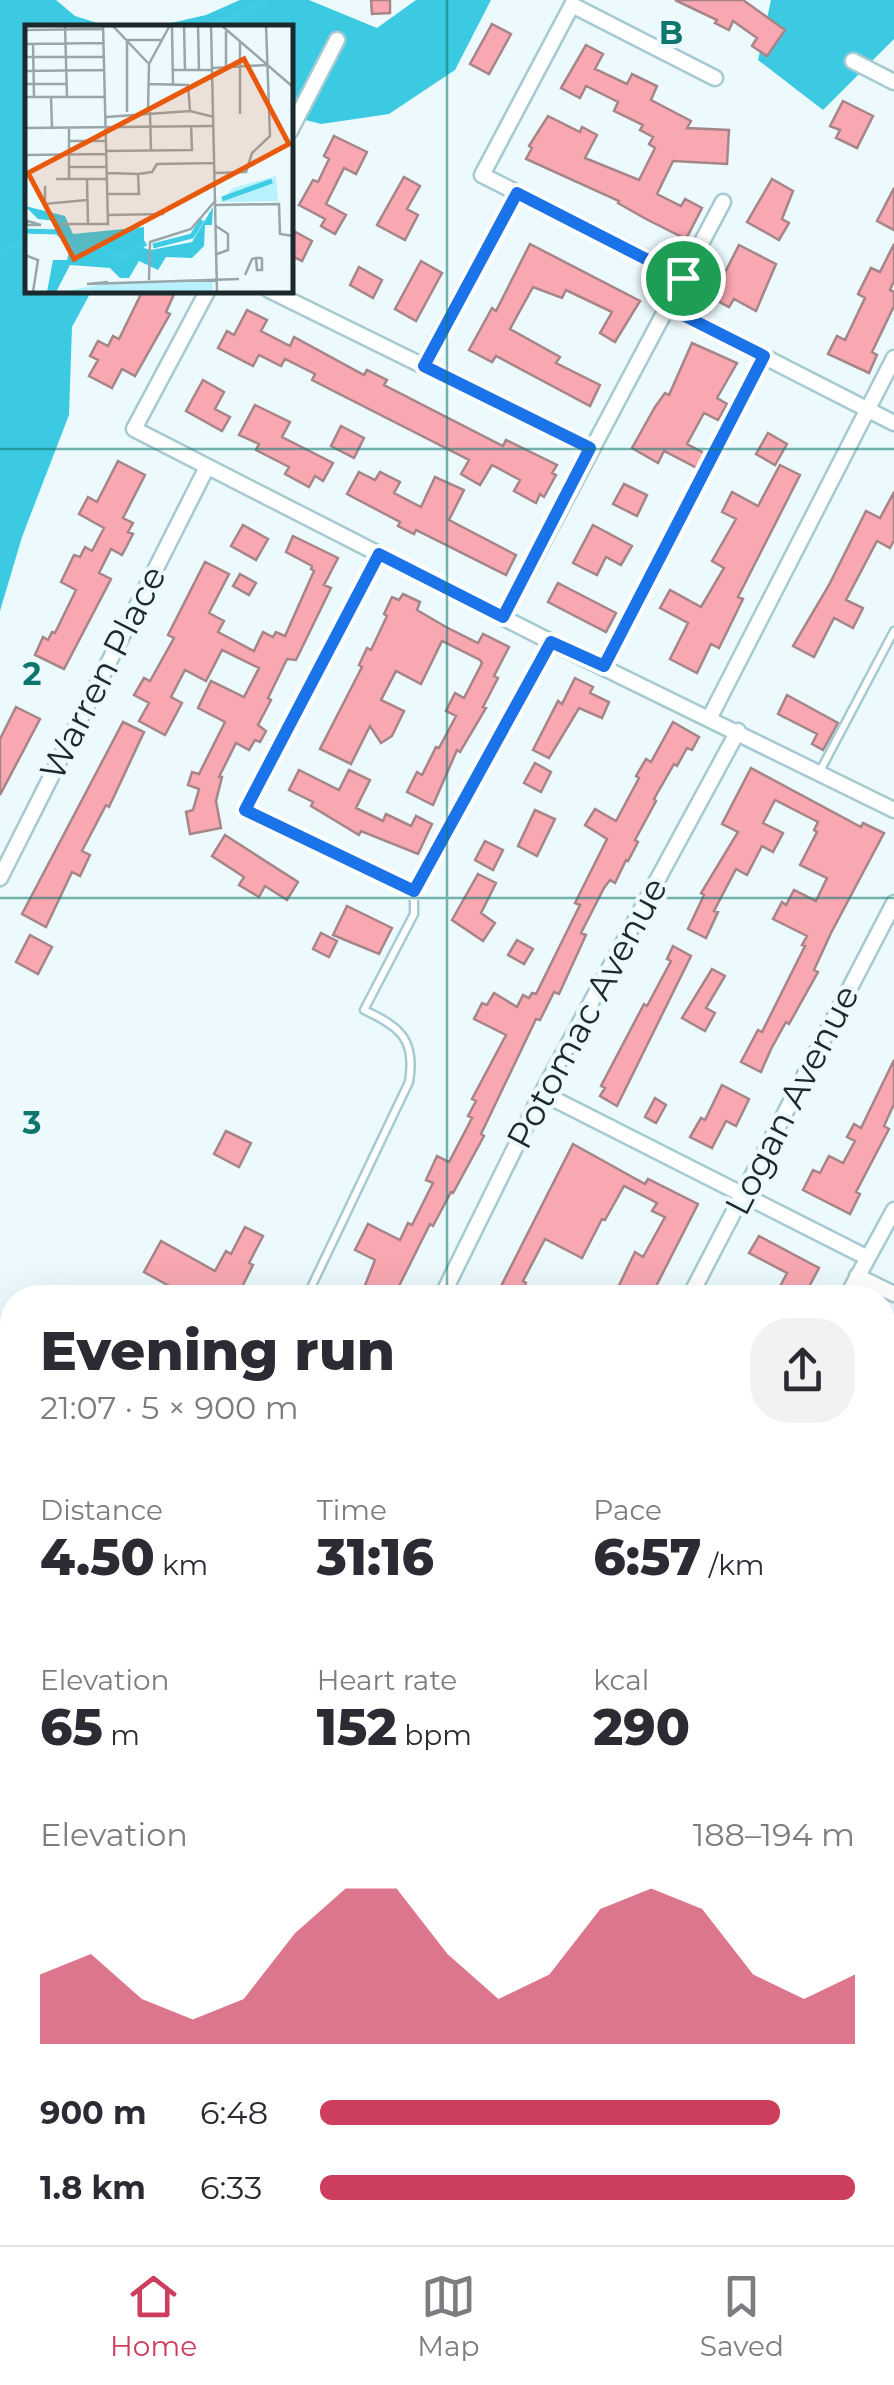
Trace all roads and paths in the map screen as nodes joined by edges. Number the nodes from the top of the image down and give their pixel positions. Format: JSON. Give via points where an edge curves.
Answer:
{"nodes":[{"id":1,"x":337,"y":40,"type":"dead end"},
{"id":2,"x":853,"y":61,"type":"dead end"},
{"id":3,"x":715,"y":78,"type":"dead end"},
{"id":4,"x":894,"y":82,"type":"edge"},
{"id":5,"x":292,"y":128,"type":"edge"},
{"id":6,"x":517,"y":193,"type":"junction"},
{"id":7,"x":723,"y":202,"type":"dead end"},
{"id":8,"x":683,"y":278,"type":"junction"},
{"id":9,"x":207,"y":292,"type":"edge"},
{"id":10,"x":273,"y":292,"type":"edge"},
{"id":11,"x":667,"y":307,"type":"junction"},
{"id":12,"x":764,"y":356,"type":"junction"},
{"id":13,"x":894,"y":358,"type":"edge"},
{"id":14,"x":424,"y":366,"type":"junction"},
{"id":15,"x":868,"y":408,"type":"junction"},
{"id":16,"x":894,"y":423,"type":"edge"},
{"id":17,"x":590,"y":448,"type":"junction"},
{"id":18,"x":206,"y":468,"type":"junction"},
{"id":19,"x":379,"y":554,"type":"junction"},
{"id":20,"x":503,"y":617,"type":"junction"},
{"id":21,"x":894,"y":631,"type":"edge"},
{"id":22,"x":551,"y":642,"type":"junction"},
{"id":23,"x":604,"y":666,"type":"junction"},
{"id":24,"x":710,"y":717,"type":"junction"},
{"id":25,"x":738,"y":732,"type":"junction"},
{"id":26,"x":819,"y":773,"type":"junction"},
{"id":27,"x":894,"y":810,"type":"edge"},
{"id":28,"x":0,"y":878,"type":"edge"},
{"id":29,"x":414,"y":891,"type":"junction"},
{"id":30,"x":894,"y":903,"type":"edge"},
{"id":31,"x":542,"y":1093,"type":"junction"},
{"id":32,"x":742,"y":1196,"type":"junction"},
{"id":33,"x":894,"y":1210,"type":"edge"},
{"id":34,"x":878,"y":1242,"type":"junction"},
{"id":35,"x":894,"y":1250,"type":"edge"},
{"id":36,"x":866,"y":1257,"type":"junction"},
{"id":37,"x":856,"y":1276,"type":"junction"},
{"id":38,"x":312,"y":1285,"type":"edge"},
{"id":39,"x":448,"y":1285,"type":"edge"},
{"id":40,"x":696,"y":1285,"type":"edge"},
{"id":41,"x":852,"y":1285,"type":"edge"},
{"id":42,"x":875,"y":1285,"type":"edge"}],
"edges":[{"from":1,"to":5,"type":"street"},
{"from":2,"to":4,"type":"street"},
{"from":3,"to":6,"type":"street","via":[[572,5],[482,175]]},
{"from":6,"to":8,"type":"street"},
{"from":6,"to":14,"type":"street"},
{"from":7,"to":8,"type":"street"},
{"from":8,"to":11,"type":"street"},
{"from":9,"to":18,"type":"street","via":[[134,429]]},
{"from":10,"to":14,"type":"street"},
{"from":11,"to":12,"type":"street"},
{"from":11,"to":17,"type":"street"},
{"from":12,"to":15,"type":"street"},
{"from":12,"to":23,"type":"lane"},
{"from":13,"to":15,"type":"street"},
{"from":14,"to":17,"type":"street"},
{"from":15,"to":16,"type":"street"},
{"from":15,"to":24,"type":"street"},
{"from":17,"to":20,"type":"street"},
{"from":18,"to":19,"type":"street"},
{"from":18,"to":28,"type":"street","name":"Warren Place"},
{"from":19,"to":20,"type":"street"},
{"from":19,"to":29,"type":"street","via":[[245,810]]},
{"from":20,"to":22,"type":"street"},
{"from":21,"to":26,"type":"lane"},
{"from":22,"to":23,"type":"street"},
{"from":22,"to":29,"type":"street"},
{"from":23,"to":24,"type":"street"},
{"from":24,"to":25,"type":"street"},
{"from":25,"to":26,"type":"street"},
{"from":25,"to":31,"type":"street","name":"Potomac Avenue"},
{"from":26,"to":27,"type":"street"},
{"from":29,"to":38,"type":"lane","via":[[414,914],[364,1010],[400,1031],[410,1045],[409,1082]]},
{"from":30,"to":32,"type":"street","name":"Logan Avenue"},
{"from":31,"to":32,"type":"street"},
{"from":31,"to":39,"type":"street","name":"Potomac Avenue"},
{"from":32,"to":36,"type":"street"},
{"from":32,"to":40,"type":"street","name":"Logan Avenue"},
{"from":33,"to":34,"type":"street"},
{"from":34,"to":35,"type":"street"},
{"from":34,"to":36,"type":"street"},
{"from":36,"to":37,"type":"street"},
{"from":37,"to":41,"type":"street"},
{"from":37,"to":42,"type":"street"}]}
